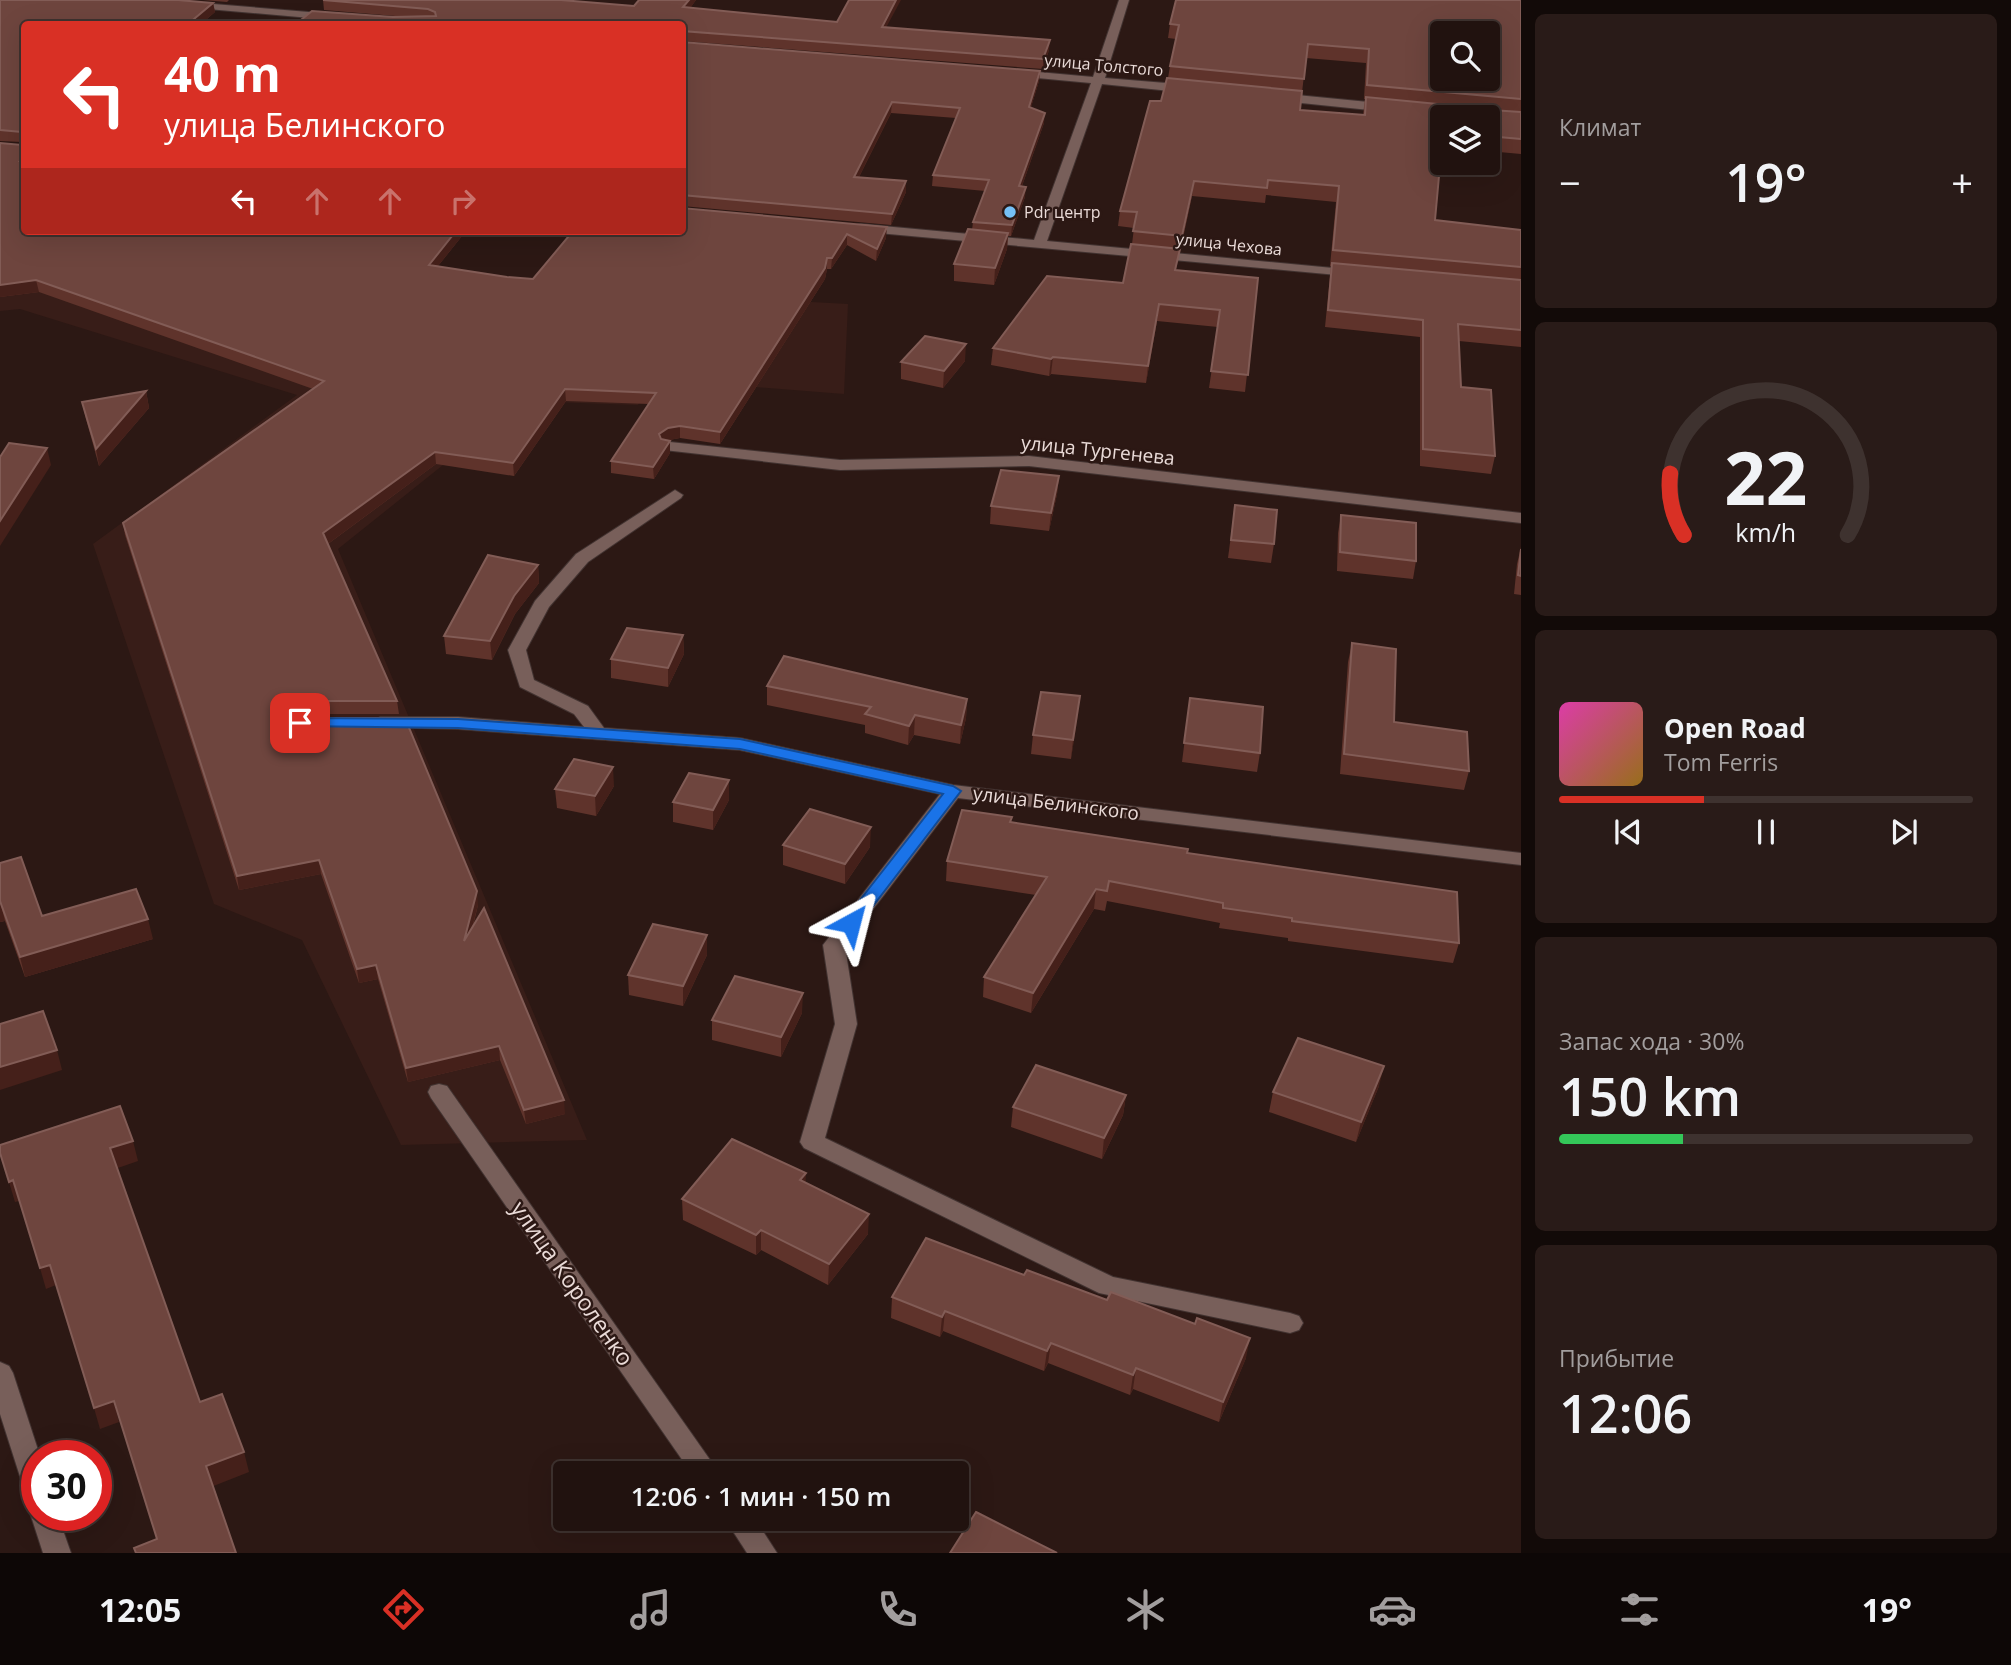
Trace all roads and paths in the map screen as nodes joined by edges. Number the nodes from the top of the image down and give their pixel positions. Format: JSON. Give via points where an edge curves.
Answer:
{"nodes":[{"id":1,"x":282,"y":0,"type":"edge"},
{"id":2,"x":1124,"y":0,"type":"edge"},
{"id":3,"x":172,"y":3,"type":"edge"},
{"id":4,"x":268,"y":11,"type":"junction"},
{"id":5,"x":348,"y":18,"type":"edge"},
{"id":6,"x":256,"y":21,"type":"edge"},
{"id":7,"x":1001,"y":72,"type":"edge"},
{"id":8,"x":1098,"y":80,"type":"junction"},
{"id":9,"x":1208,"y":91,"type":"edge"},
{"id":10,"x":1262,"y":96,"type":"edge"},
{"id":11,"x":1399,"y":109,"type":"edge"},
{"id":12,"x":847,"y":227,"type":"edge"},
{"id":13,"x":1039,"y":244,"type":"junction"},
{"id":14,"x":1370,"y":275,"type":"edge"},
{"id":15,"x":670,"y":447,"type":"edge"},
{"id":16,"x":675,"y":495,"type":"dead end"},
{"id":17,"x":1521,"y":518,"type":"edge"},
{"id":18,"x":366,"y":723,"type":"edge"},
{"id":19,"x":599,"y":734,"type":"junction"},
{"id":20,"x":953,"y":791,"type":"junction"},
{"id":21,"x":1521,"y":859,"type":"edge"},
{"id":22,"x":439,"y":1092,"type":"dead end"},
{"id":23,"x":1290,"y":1323,"type":"dead end"},
{"id":24,"x":0,"y":1373,"type":"edge"},
{"id":25,"x":21,"y":1440,"type":"edge"},
{"id":26,"x":698,"y":1461,"type":"edge"},
{"id":27,"x":50,"y":1531,"type":"edge"},
{"id":28,"x":747,"y":1531,"type":"edge"},
{"id":29,"x":57,"y":1553,"type":"edge"},
{"id":30,"x":763,"y":1553,"type":"edge"}],
"edges":[{"from":1,"to":4,"type":"street"},
{"from":2,"to":8,"type":"street"},
{"from":3,"to":4,"type":"street"},
{"from":4,"to":5,"type":"street"},
{"from":4,"to":6,"type":"street"},
{"from":7,"to":8,"type":"street","name":"улица Толстого"},
{"from":8,"to":9,"type":"street","name":"улица Толстого"},
{"from":8,"to":13,"type":"street"},
{"from":10,"to":11,"type":"street"},
{"from":12,"to":13,"type":"street","name":"улица Чехова"},
{"from":13,"to":14,"type":"street","name":"улица Чехова"},
{"from":15,"to":17,"type":"street","name":"улица Тургенева","via":[[840,465],[1029,461]]},
{"from":16,"to":19,"type":"street","via":[[582,558],[541,605],[517,650],[526,683],[581,710]]},
{"from":18,"to":19,"type":"street","name":"улица Белинского","via":[[458,723]]},
{"from":19,"to":20,"type":"street","name":"улица Белинского","via":[[740,744]]},
{"from":20,"to":21,"type":"street","name":"улица Белинского"},
{"from":20,"to":23,"type":"street","via":[[834,944],[846,1024],[813,1142],[1108,1286]]},
{"from":22,"to":26,"type":"street","name":"улица Короленко"},
{"from":24,"to":25,"type":"street"},
{"from":27,"to":29,"type":"street"},
{"from":28,"to":30,"type":"street"}]}
